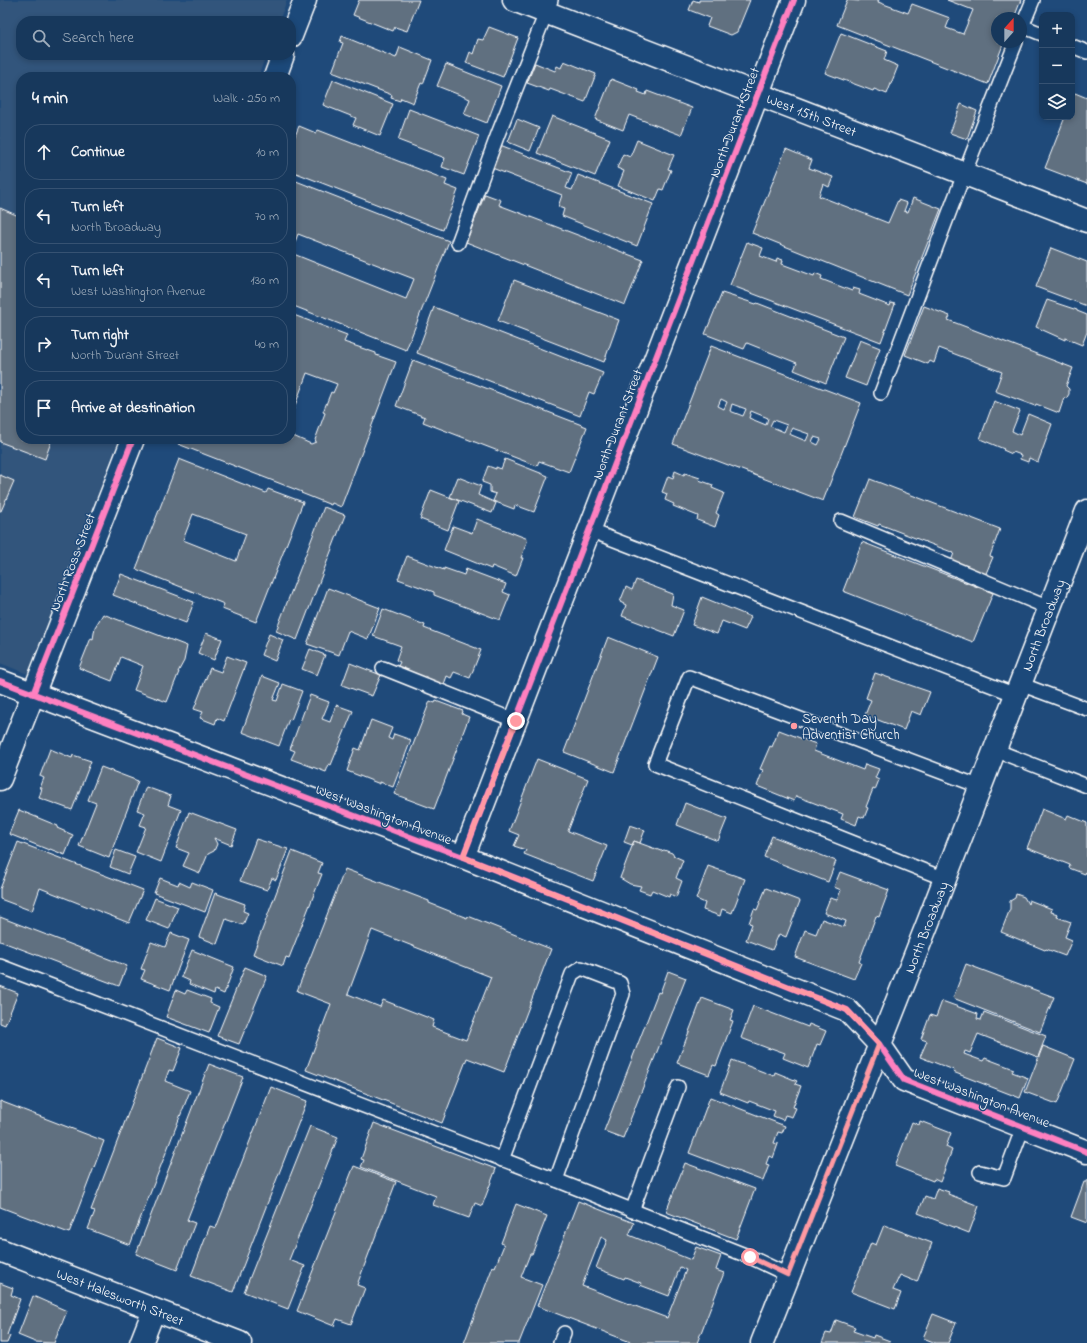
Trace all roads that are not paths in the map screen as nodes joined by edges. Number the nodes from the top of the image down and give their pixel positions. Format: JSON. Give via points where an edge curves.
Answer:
{"nodes":[{"id":1,"x":305,"y":0,"type":"edge"},
{"id":2,"x":514,"y":0,"type":"edge"},
{"id":3,"x":794,"y":0,"type":"edge"},
{"id":4,"x":1033,"y":0,"type":"edge"},
{"id":5,"x":549,"y":6,"type":"edge"},
{"id":6,"x":1027,"y":15,"type":"edge"},
{"id":7,"x":296,"y":23,"type":"edge"},
{"id":8,"x":1027,"y":29,"type":"edge"},
{"id":9,"x":1039,"y":33,"type":"edge"},
{"id":10,"x":1075,"y":47,"type":"edge"},
{"id":11,"x":1014,"y":48,"type":"edge"},
{"id":12,"x":1087,"y":52,"type":"edge"},
{"id":13,"x":281,"y":60,"type":"edge"},
{"id":14,"x":277,"y":72,"type":"edge"},
{"id":15,"x":757,"y":94,"type":"junction"},
{"id":16,"x":964,"y":174,"type":"junction"},
{"id":17,"x":1087,"y":221,"type":"edge"},
{"id":18,"x":458,"y":243,"type":"dead end"},
{"id":19,"x":881,"y":393,"type":"dead end"},
{"id":20,"x":131,"y":444,"type":"edge"},
{"id":21,"x":1087,"y":511,"type":"edge"},
{"id":22,"x":841,"y":521,"type":"dead end"},
{"id":23,"x":590,"y":530,"type":"junction"},
{"id":24,"x":1049,"y":608,"type":"junction"},
{"id":25,"x":383,"y":668,"type":"dead end"},
{"id":26,"x":0,"y":681,"type":"edge"},
{"id":27,"x":1018,"y":690,"type":"junction"},
{"id":28,"x":33,"y":694,"type":"junction"},
{"id":29,"x":1087,"y":709,"type":"edge"},
{"id":30,"x":516,"y":721,"type":"junction"},
{"id":31,"x":995,"y":750,"type":"junction"},
{"id":32,"x":0,"y":779,"type":"edge"},
{"id":33,"x":1087,"y":786,"type":"edge"},
{"id":34,"x":981,"y":787,"type":"junction"},
{"id":35,"x":463,"y":857,"type":"junction"},
{"id":36,"x":945,"y":879,"type":"junction"},
{"id":37,"x":0,"y":966,"type":"edge"},
{"id":38,"x":879,"y":1044,"type":"junction"},
{"id":39,"x":678,"y":1087,"type":"dead end"},
{"id":40,"x":1023,"y":1127,"type":"junction"},
{"id":41,"x":1087,"y":1152,"type":"edge"},
{"id":42,"x":502,"y":1160,"type":"junction"},
{"id":43,"x":980,"y":1172,"type":"dead end"},
{"id":44,"x":556,"y":1180,"type":"junction"},
{"id":45,"x":632,"y":1210,"type":"junction"},
{"id":46,"x":0,"y":1250,"type":"edge"},
{"id":47,"x":788,"y":1275,"type":"junction"},
{"id":48,"x":154,"y":1310,"type":"junction"},
{"id":49,"x":141,"y":1343,"type":"edge"},
{"id":50,"x":240,"y":1343,"type":"edge"},
{"id":51,"x":762,"y":1343,"type":"edge"}],
"edges":[{"from":1,"to":7,"type":"street"},
{"from":2,"to":5,"type":"street","name":"West 15th Street"},
{"from":3,"to":15,"type":"street","name":"North Durant Street"},
{"from":4,"to":6,"type":"lane"},
{"from":5,"to":15,"type":"street","name":"West 15th Street"},
{"from":5,"to":18,"type":"lane"},
{"from":8,"to":9,"type":"lane"},
{"from":10,"to":12,"type":"lane"},
{"from":11,"to":16,"type":"lane"},
{"from":13,"to":14,"type":"street"},
{"from":15,"to":16,"type":"street","name":"West 15th Street"},
{"from":15,"to":23,"type":"street","name":"North Durant Street"},
{"from":16,"to":17,"type":"street","name":"West 15th Street"},
{"from":16,"to":19,"type":"lane"},
{"from":20,"to":28,"type":"street","name":"North Ross Street"},
{"from":21,"to":24,"type":"street","name":"North Broadway"},
{"from":22,"to":24,"type":"lane"},
{"from":23,"to":27,"type":"lane"},
{"from":23,"to":30,"type":"street","name":"North Durant Street"},
{"from":24,"to":27,"type":"street","name":"North Broadway"},
{"from":25,"to":30,"type":"lane"},
{"from":26,"to":28,"type":"street","name":"West Washington Avenue"},
{"from":27,"to":29,"type":"lane"},
{"from":27,"to":31,"type":"street","name":"North Broadway"},
{"from":28,"to":32,"type":"street","name":"North Ross Street"},
{"from":28,"to":35,"type":"street","name":"West Washington Avenue"},
{"from":30,"to":35,"type":"street","name":"North Durant Street"},
{"from":31,"to":33,"type":"lane"},
{"from":31,"to":34,"type":"street","name":"North Broadway"},
{"from":34,"to":36,"type":"street","name":"North Broadway"},
{"from":34,"to":36,"type":"lane","via":[[689,678],[655,764]]},
{"from":35,"to":38,"type":"street","name":"West Washington Avenue","via":[[847,1010]]},
{"from":36,"to":38,"type":"street","name":"North Broadway"},
{"from":37,"to":42,"type":"lane"},
{"from":38,"to":40,"type":"street","name":"West Washington Avenue","via":[[904,1080]]},
{"from":38,"to":47,"type":"street","name":"North Broadway"},
{"from":39,"to":45,"type":"lane"},
{"from":40,"to":41,"type":"street","name":"West Washington Avenue"},
{"from":40,"to":43,"type":"lane","via":[[1004,1178]]},
{"from":42,"to":44,"type":"lane"},
{"from":42,"to":44,"type":"lane","via":[[572,974],[581,968],[600,975],[620,983],[623,994]]},
{"from":44,"to":45,"type":"lane"},
{"from":45,"to":47,"type":"lane"},
{"from":46,"to":48,"type":"street","name":"West Halesworth Street"},
{"from":47,"to":51,"type":"street","name":"North Broadway"},
{"from":48,"to":49,"type":"street"},
{"from":48,"to":50,"type":"street","name":"West Halesworth Street"}]}
